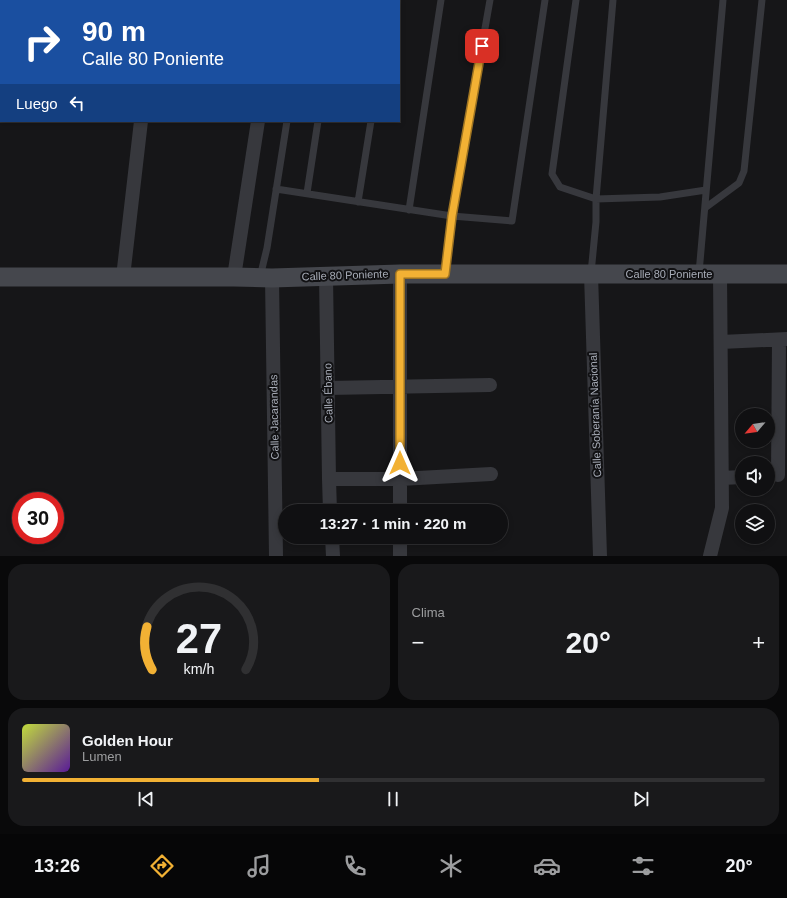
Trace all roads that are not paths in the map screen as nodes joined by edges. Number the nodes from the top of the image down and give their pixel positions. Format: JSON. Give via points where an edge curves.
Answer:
{"nodes":[{"id":1,"x":441,"y":0,"type":"edge"},
{"id":2,"x":490,"y":0,"type":"edge"},
{"id":3,"x":545,"y":0,"type":"edge"},
{"id":4,"x":576,"y":0,"type":"edge"},
{"id":5,"x":613,"y":0,"type":"edge"},
{"id":6,"x":722,"y":0,"type":"edge"},
{"id":7,"x":762,"y":0,"type":"edge"},
{"id":8,"x":141,"y":122,"type":"edge"},
{"id":9,"x":258,"y":122,"type":"edge"},
{"id":10,"x":287,"y":122,"type":"edge"},
{"id":11,"x":318,"y":122,"type":"edge"},
{"id":12,"x":371,"y":122,"type":"edge"},
{"id":13,"x":276,"y":189,"type":"junction"},
{"id":14,"x":706,"y":190,"type":"junction"},
{"id":15,"x":307,"y":194,"type":"junction"},
{"id":16,"x":596,"y":198,"type":"junction"},
{"id":17,"x":358,"y":202,"type":"junction"},
{"id":18,"x":705,"y":208,"type":"junction"},
{"id":19,"x":409,"y":210,"type":"junction"},
{"id":20,"x":452,"y":216,"type":"junction"},
{"id":21,"x":400,"y":274,"type":"junction"},
{"id":22,"x":445,"y":274,"type":"junction"},
{"id":23,"x":591,"y":274,"type":"junction"},
{"id":24,"x":699,"y":274,"type":"junction"},
{"id":25,"x":720,"y":274,"type":"junction"},
{"id":26,"x":787,"y":274,"type":"edge"},
{"id":27,"x":326,"y":276,"type":"junction"},
{"id":28,"x":0,"y":277,"type":"edge"},
{"id":29,"x":123,"y":277,"type":"junction"},
{"id":30,"x":234,"y":277,"type":"junction"},
{"id":31,"x":266,"y":278,"type":"junction"},
{"id":32,"x":783,"y":340,"type":"edge"},
{"id":33,"x":721,"y":342,"type":"junction"},
{"id":34,"x":490,"y":385,"type":"dead end"},
{"id":35,"x":400,"y":386,"type":"junction"},
{"id":36,"x":328,"y":388,"type":"junction"},
{"id":37,"x":492,"y":474,"type":"dead end"},
{"id":38,"x":778,"y":475,"type":"edge"},
{"id":39,"x":735,"y":477,"type":"edge"},
{"id":40,"x":722,"y":478,"type":"junction"},
{"id":41,"x":329,"y":479,"type":"junction"},
{"id":42,"x":400,"y":479,"type":"junction"},
{"id":43,"x":330,"y":504,"type":"edge"},
{"id":44,"x":400,"y":504,"type":"edge"},
{"id":45,"x":332,"y":544,"type":"edge"},
{"id":46,"x":400,"y":544,"type":"edge"},
{"id":47,"x":276,"y":556,"type":"edge"},
{"id":48,"x":333,"y":556,"type":"edge"},
{"id":49,"x":400,"y":556,"type":"edge"},
{"id":50,"x":600,"y":556,"type":"edge"},
{"id":51,"x":710,"y":556,"type":"edge"}],
"edges":[{"from":1,"to":19,"type":"lane"},
{"from":2,"to":20,"type":"lane"},
{"from":3,"to":20,"type":"lane","via":[[512,220]]},
{"from":4,"to":16,"type":"lane","via":[[552,174],[560,187]]},
{"from":5,"to":16,"type":"lane"},
{"from":6,"to":14,"type":"lane"},
{"from":7,"to":18,"type":"lane","via":[[744,171],[739,184]]},
{"from":8,"to":29,"type":"street"},
{"from":9,"to":30,"type":"street"},
{"from":10,"to":13,"type":"lane"},
{"from":11,"to":15,"type":"lane"},
{"from":12,"to":17,"type":"lane"},
{"from":13,"to":15,"type":"lane"},
{"from":13,"to":31,"type":"lane","via":[[267,248]]},
{"from":14,"to":16,"type":"lane","via":[[660,197]]},
{"from":14,"to":18,"type":"lane"},
{"from":15,"to":17,"type":"lane"},
{"from":16,"to":23,"type":"lane"},
{"from":17,"to":19,"type":"lane"},
{"from":18,"to":24,"type":"lane"},
{"from":19,"to":20,"type":"lane"},
{"from":20,"to":22,"type":"lane"},
{"from":21,"to":22,"type":"street","name":"Calle 80 Poniente"},
{"from":21,"to":27,"type":"street","name":"Calle 80 Poniente"},
{"from":21,"to":35,"type":"street"},
{"from":22,"to":23,"type":"street","name":"Calle 80 Poniente"},
{"from":23,"to":24,"type":"street","name":"Calle 80 Poniente"},
{"from":23,"to":50,"type":"street","name":"Calle Soberanía Nacional"},
{"from":24,"to":25,"type":"street","name":"Calle 80 Poniente"},
{"from":25,"to":26,"type":"street","name":"Calle 80 Poniente"},
{"from":25,"to":33,"type":"street"},
{"from":27,"to":31,"type":"street","name":"Calle 80 Poniente"},
{"from":27,"to":36,"type":"street","name":"Calle Ébano"},
{"from":28,"to":29,"type":"street","name":"Calle 80 Poniente"},
{"from":29,"to":30,"type":"street","name":"Calle 80 Poniente"},
{"from":30,"to":31,"type":"street","name":"Calle 80 Poniente"},
{"from":31,"to":47,"type":"street","name":"Calle Jacarandas"},
{"from":32,"to":33,"type":"street"},
{"from":32,"to":38,"type":"street"},
{"from":33,"to":40,"type":"street"},
{"from":34,"to":35,"type":"street"},
{"from":35,"to":36,"type":"street"},
{"from":35,"to":42,"type":"street"},
{"from":36,"to":41,"type":"street","name":"Calle Ébano"},
{"from":37,"to":42,"type":"street"},
{"from":39,"to":40,"type":"street"},
{"from":40,"to":51,"type":"street","via":[[722,508]]},
{"from":41,"to":42,"type":"street"},
{"from":41,"to":43,"type":"street","name":"Calle Ébano"},
{"from":42,"to":44,"type":"street"},
{"from":45,"to":48,"type":"street"},
{"from":46,"to":49,"type":"street"}]}
